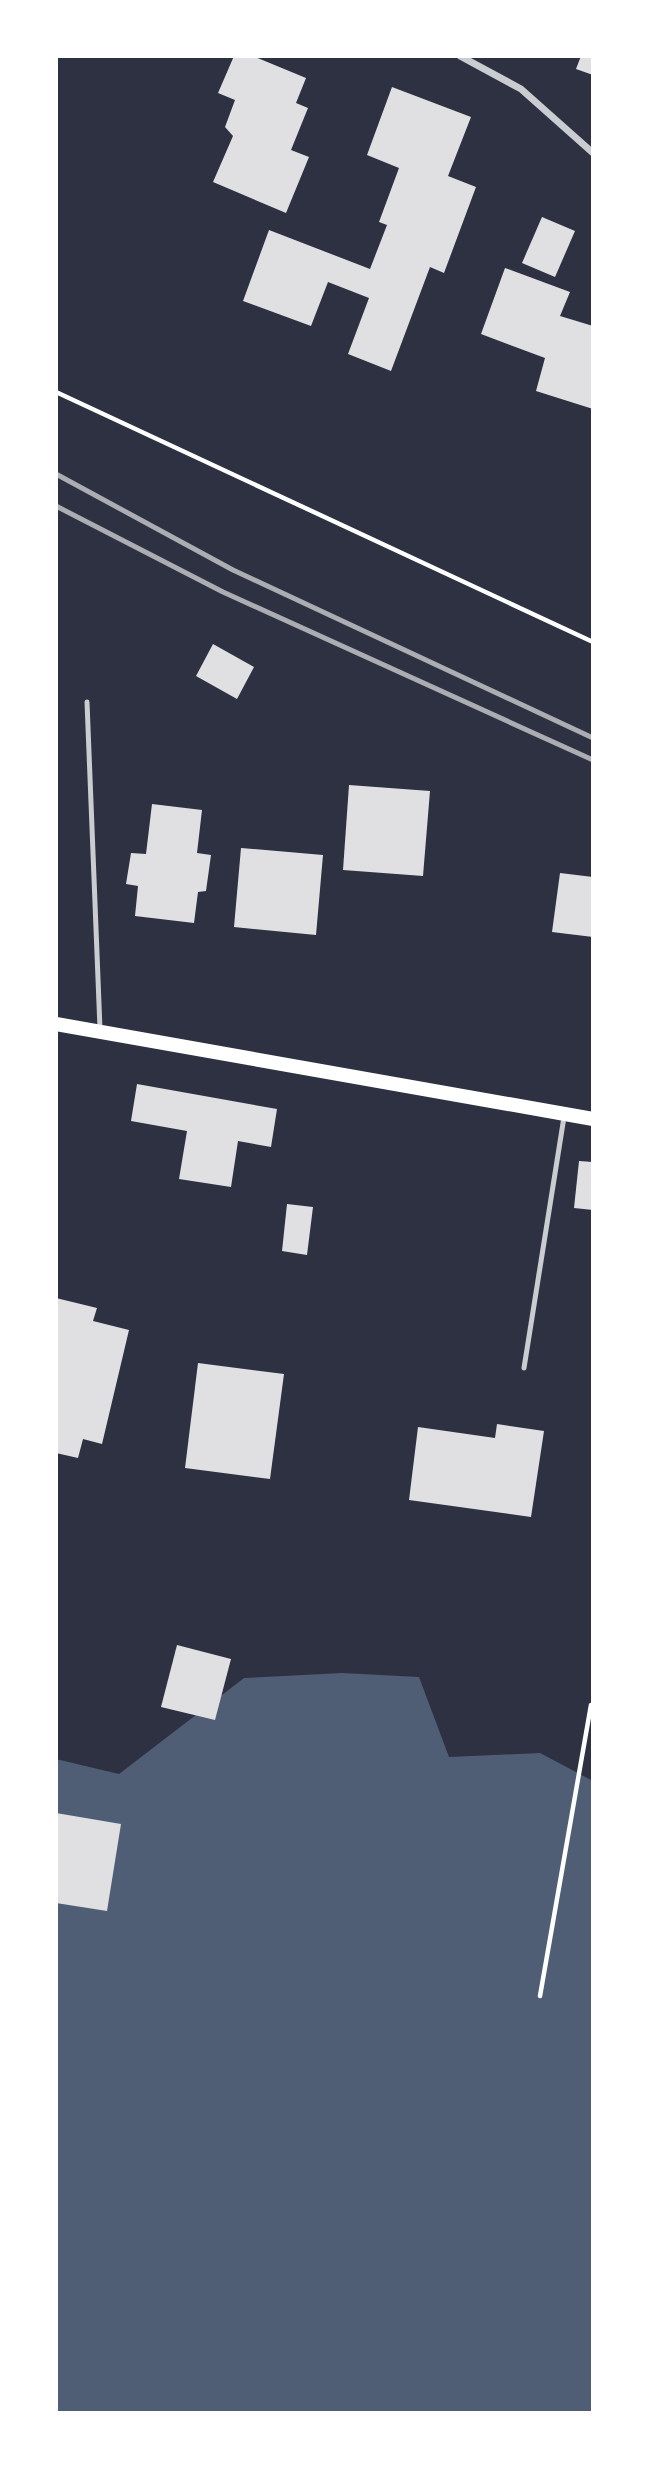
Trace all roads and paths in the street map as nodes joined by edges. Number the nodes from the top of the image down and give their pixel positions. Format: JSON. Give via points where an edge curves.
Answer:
{"nodes":[{"id":1,"x":460,"y":56,"type":"edge"},
{"id":2,"x":593,"y":153,"type":"edge"},
{"id":3,"x":56,"y":392,"type":"edge"},
{"id":4,"x":593,"y":642,"type":"edge"},
{"id":5,"x":87,"y":702,"type":"dead end"},
{"id":6,"x":56,"y":1024,"type":"edge"},
{"id":7,"x":100,"y":1032,"type":"junction"},
{"id":8,"x":565,"y":1114,"type":"junction"},
{"id":9,"x":593,"y":1119,"type":"edge"},
{"id":10,"x":524,"y":1368,"type":"dead end"},
{"id":11,"x":591,"y":1706,"type":"dead end"},
{"id":12,"x":540,"y":1996,"type":"dead end"}],
"edges":[{"from":1,"to":2,"type":"street","via":[[521,89]]},
{"from":3,"to":4,"type":"path"},
{"from":5,"to":7,"type":"lane"},
{"from":6,"to":7,"type":"main road"},
{"from":7,"to":8,"type":"main road"},
{"from":8,"to":9,"type":"main road"},
{"from":8,"to":10,"type":"lane"},
{"from":11,"to":12,"type":"path"}]}
